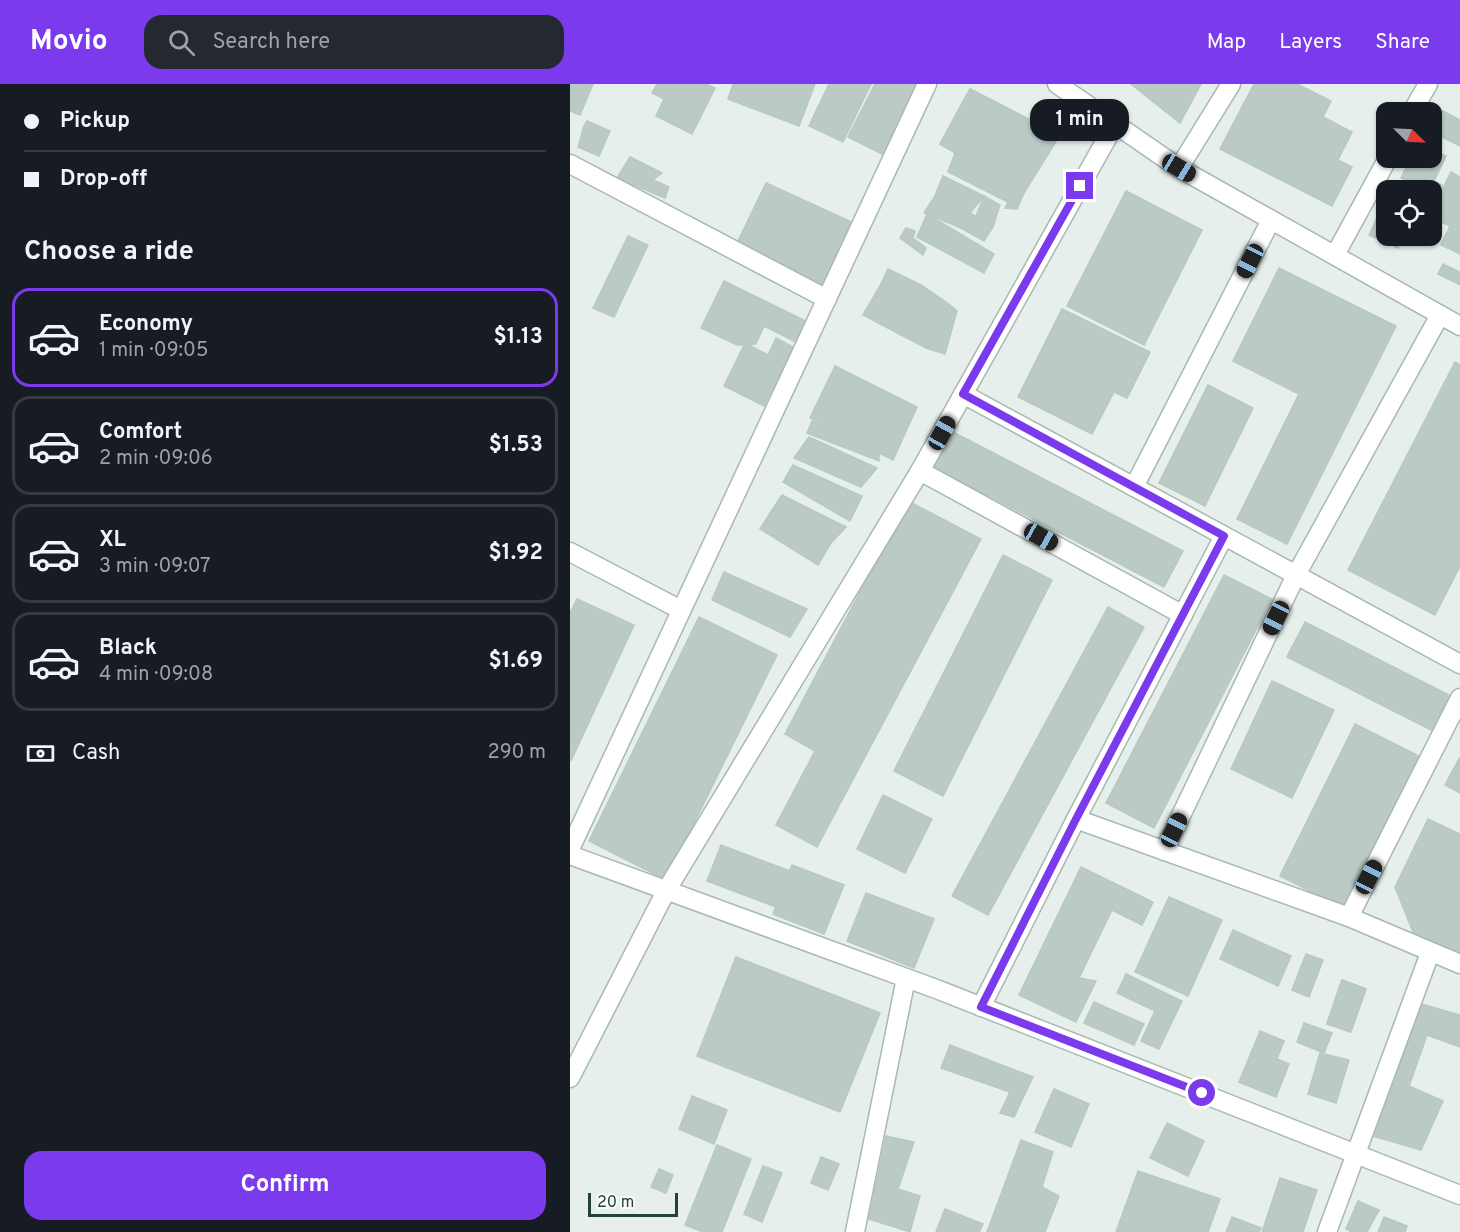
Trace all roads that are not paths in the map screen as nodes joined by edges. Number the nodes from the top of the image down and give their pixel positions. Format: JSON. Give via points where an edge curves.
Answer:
{"nodes":[{"id":1,"x":927,"y":84,"type":"edge"},
{"id":2,"x":1057,"y":84,"type":"edge"},
{"id":3,"x":1231,"y":84,"type":"edge"},
{"id":4,"x":1428,"y":84,"type":"edge"},
{"id":5,"x":1418,"y":102,"type":"edge"},
{"id":6,"x":1115,"y":124,"type":"junction"},
{"id":7,"x":570,"y":164,"type":"edge"},
{"id":8,"x":1179,"y":168,"type":"junction"},
{"id":9,"x":1383,"y":168,"type":"edge"},
{"id":10,"x":1271,"y":220,"type":"junction"},
{"id":11,"x":1335,"y":255,"type":"junction"},
{"id":12,"x":827,"y":299,"type":"junction"},
{"id":13,"x":1440,"y":315,"type":"junction"},
{"id":14,"x":1460,"y":326,"type":"edge"},
{"id":15,"x":963,"y":394,"type":"junction"},
{"id":16,"x":920,"y":471,"type":"junction"},
{"id":17,"x":1134,"y":487,"type":"junction"},
{"id":18,"x":1224,"y":536,"type":"junction"},
{"id":19,"x":570,"y":552,"type":"edge"},
{"id":20,"x":1296,"y":575,"type":"junction"},
{"id":21,"x":681,"y":610,"type":"junction"},
{"id":22,"x":1183,"y":615,"type":"junction"},
{"id":23,"x":1460,"y":664,"type":"edge"},
{"id":24,"x":1460,"y":699,"type":"edge"},
{"id":25,"x":1076,"y":819,"type":"junction"},
{"id":26,"x":570,"y":849,"type":"edge"},
{"id":27,"x":1164,"y":851,"type":"junction"},
{"id":28,"x":570,"y":855,"type":"edge"},
{"id":29,"x":666,"y":891,"type":"junction"},
{"id":30,"x":1349,"y":917,"type":"junction"},
{"id":31,"x":1430,"y":953,"type":"junction"},
{"id":32,"x":1460,"y":964,"type":"edge"},
{"id":33,"x":906,"y":978,"type":"junction"},
{"id":34,"x":981,"y":1007,"type":"junction"},
{"id":35,"x":570,"y":1078,"type":"edge"},
{"id":36,"x":1357,"y":1154,"type":"junction"},
{"id":37,"x":1460,"y":1195,"type":"edge"},
{"id":38,"x":855,"y":1232,"type":"edge"},
{"id":39,"x":1327,"y":1232,"type":"edge"}],
"edges":[{"from":1,"to":12,"type":"street"},
{"from":2,"to":6,"type":"street"},
{"from":3,"to":8,"type":"street"},
{"from":4,"to":5,"type":"street"},
{"from":6,"to":8,"type":"street"},
{"from":6,"to":15,"type":"street"},
{"from":7,"to":12,"type":"street"},
{"from":8,"to":10,"type":"street"},
{"from":9,"to":11,"type":"street"},
{"from":10,"to":11,"type":"street"},
{"from":10,"to":17,"type":"street"},
{"from":11,"to":13,"type":"street"},
{"from":12,"to":21,"type":"street"},
{"from":13,"to":14,"type":"street"},
{"from":13,"to":20,"type":"street"},
{"from":15,"to":16,"type":"street"},
{"from":15,"to":17,"type":"street"},
{"from":16,"to":22,"type":"street"},
{"from":16,"to":29,"type":"street"},
{"from":17,"to":18,"type":"street"},
{"from":18,"to":20,"type":"street"},
{"from":18,"to":22,"type":"street"},
{"from":19,"to":21,"type":"street"},
{"from":20,"to":23,"type":"street"},
{"from":20,"to":27,"type":"street"},
{"from":21,"to":26,"type":"street"},
{"from":22,"to":25,"type":"street"},
{"from":24,"to":30,"type":"street"},
{"from":25,"to":27,"type":"street"},
{"from":25,"to":34,"type":"street"},
{"from":27,"to":30,"type":"street"},
{"from":28,"to":29,"type":"street"},
{"from":29,"to":33,"type":"street"},
{"from":29,"to":35,"type":"street"},
{"from":30,"to":31,"type":"street"},
{"from":31,"to":32,"type":"street"},
{"from":31,"to":36,"type":"street"},
{"from":33,"to":34,"type":"street"},
{"from":33,"to":38,"type":"street"},
{"from":34,"to":36,"type":"street"},
{"from":36,"to":37,"type":"street"},
{"from":36,"to":39,"type":"street"}]}
